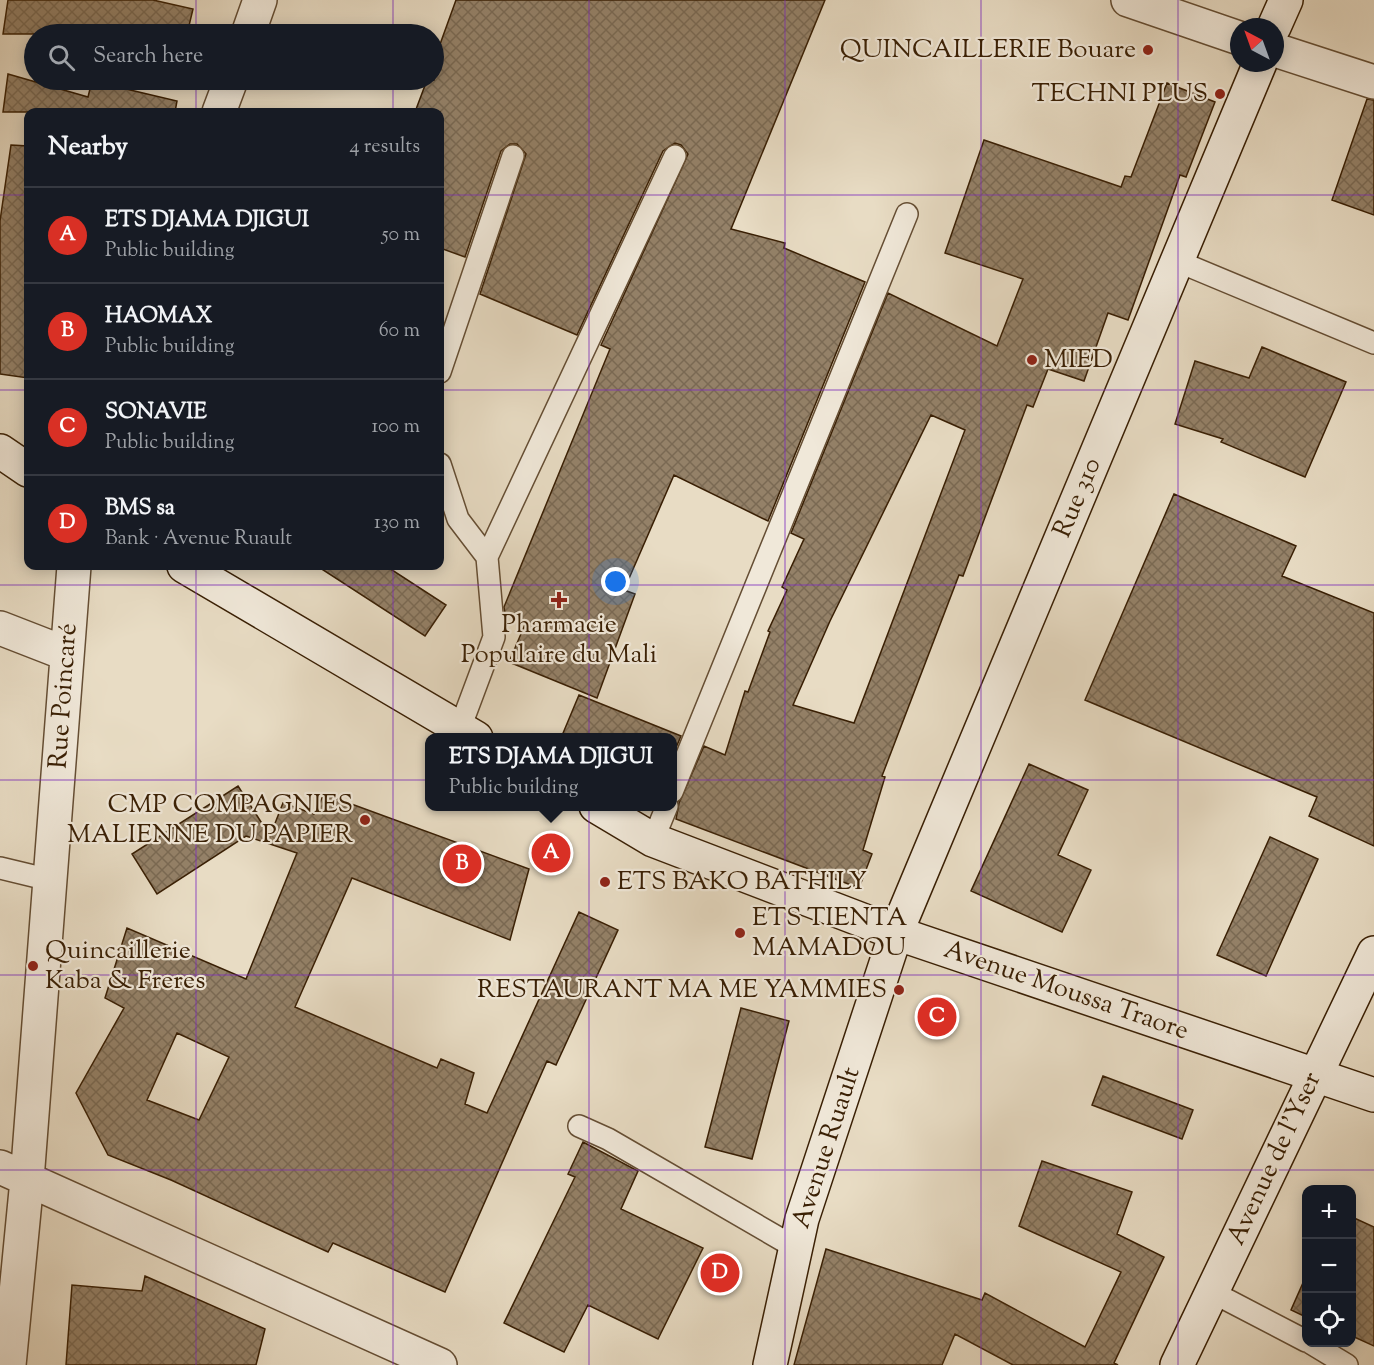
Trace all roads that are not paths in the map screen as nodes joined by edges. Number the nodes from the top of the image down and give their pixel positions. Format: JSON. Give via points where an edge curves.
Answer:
{"nodes":[{"id":1,"x":260,"y":0,"type":"edge"},
{"id":2,"x":1128,"y":0,"type":"edge"},
{"id":3,"x":1286,"y":0,"type":"edge"},
{"id":4,"x":1278,"y":18,"type":"edge"},
{"id":5,"x":252,"y":24,"type":"edge"},
{"id":6,"x":1230,"y":35,"type":"edge"},
{"id":7,"x":1284,"y":53,"type":"edge"},
{"id":8,"x":1256,"y":72,"type":"edge"},
{"id":9,"x":1374,"y":82,"type":"edge"},
{"id":10,"x":227,"y":90,"type":"edge"},
{"id":11,"x":220,"y":108,"type":"edge"},
{"id":12,"x":513,"y":156,"type":"dead end"},
{"id":13,"x":675,"y":156,"type":"dead end"},
{"id":14,"x":907,"y":214,"type":"dead end"},
{"id":15,"x":1177,"y":261,"type":"junction"},
{"id":16,"x":1374,"y":343,"type":"edge"},
{"id":17,"x":444,"y":360,"type":"edge"},
{"id":18,"x":0,"y":451,"type":"edge"},
{"id":19,"x":24,"y":467,"type":"edge"},
{"id":20,"x":444,"y":476,"type":"edge"},
{"id":21,"x":487,"y":557,"type":"junction"},
{"id":22,"x":74,"y":570,"type":"edge"},
{"id":23,"x":190,"y":570,"type":"edge"},
{"id":24,"x":0,"y":628,"type":"edge"},
{"id":25,"x":67,"y":654,"type":"junction"},
{"id":26,"x":468,"y":733,"type":"edge"},
{"id":27,"x":677,"y":780,"type":"edge"},
{"id":28,"x":603,"y":811,"type":"edge"},
{"id":29,"x":665,"y":811,"type":"edge"},
{"id":30,"x":653,"y":840,"type":"junction"},
{"id":31,"x":0,"y":868,"type":"edge"},
{"id":32,"x":50,"y":880,"type":"junction"},
{"id":33,"x":896,"y":933,"type":"junction"},
{"id":34,"x":1374,"y":953,"type":"edge"},
{"id":35,"x":1315,"y":1075,"type":"junction"},
{"id":36,"x":1374,"y":1095,"type":"edge"},
{"id":37,"x":579,"y":1126,"type":"dead end"},
{"id":38,"x":13,"y":1173,"type":"edge"},
{"id":39,"x":796,"y":1248,"type":"junction"},
{"id":40,"x":1212,"y":1292,"type":"junction"},
{"id":41,"x":1302,"y":1339,"type":"edge"},
{"id":42,"x":1316,"y":1347,"type":"edge"},
{"id":43,"x":9,"y":1365,"type":"edge"},
{"id":44,"x":440,"y":1365,"type":"edge"},
{"id":45,"x":770,"y":1365,"type":"edge"},
{"id":46,"x":1177,"y":1365,"type":"edge"},
{"id":47,"x":1347,"y":1365,"type":"edge"}],
"edges":[{"from":1,"to":5,"type":"street"},
{"from":2,"to":6,"type":"street"},
{"from":3,"to":4,"type":"street"},
{"from":7,"to":9,"type":"street"},
{"from":8,"to":15,"type":"street","name":"Rue 310"},
{"from":10,"to":11,"type":"street"},
{"from":12,"to":17,"type":"lane"},
{"from":13,"to":21,"type":"lane"},
{"from":14,"to":27,"type":"lane"},
{"from":15,"to":16,"type":"lane"},
{"from":15,"to":33,"type":"street","name":"Rue 310"},
{"from":18,"to":19,"type":"street"},
{"from":20,"to":21,"type":"lane","via":[[458,519]]},
{"from":21,"to":26,"type":"lane","via":[[494,637]]},
{"from":22,"to":25,"type":"street","name":"Rue Poincaré"},
{"from":23,"to":26,"type":"street"},
{"from":24,"to":25,"type":"street"},
{"from":25,"to":32,"type":"street","name":"Rue Poincaré"},
{"from":28,"to":30,"type":"street","name":"Avenue Moussa Traore"},
{"from":29,"to":30,"type":"lane"},
{"from":30,"to":33,"type":"street","name":"Avenue Moussa Traore"},
{"from":31,"to":32,"type":"lane"},
{"from":32,"to":38,"type":"street","name":"Rue Poincaré"},
{"from":33,"to":35,"type":"street","name":"Avenue Moussa Traore"},
{"from":33,"to":39,"type":"street","name":"Avenue Ruault","via":[[802,1219]]},
{"from":34,"to":35,"type":"street","name":"Avenue de l'Yser"},
{"from":35,"to":36,"type":"street","name":"Avenue Moussa Traore"},
{"from":35,"to":40,"type":"street","name":"Avenue de l'Yser"},
{"from":37,"to":39,"type":"lane"},
{"from":38,"to":43,"type":"street","name":"Rue Poincaré"},
{"from":38,"to":44,"type":"street"},
{"from":39,"to":45,"type":"street","name":"Avenue Ruault"},
{"from":40,"to":41,"type":"lane"},
{"from":40,"to":46,"type":"street","name":"Avenue de l'Yser"},
{"from":42,"to":47,"type":"lane"}]}
